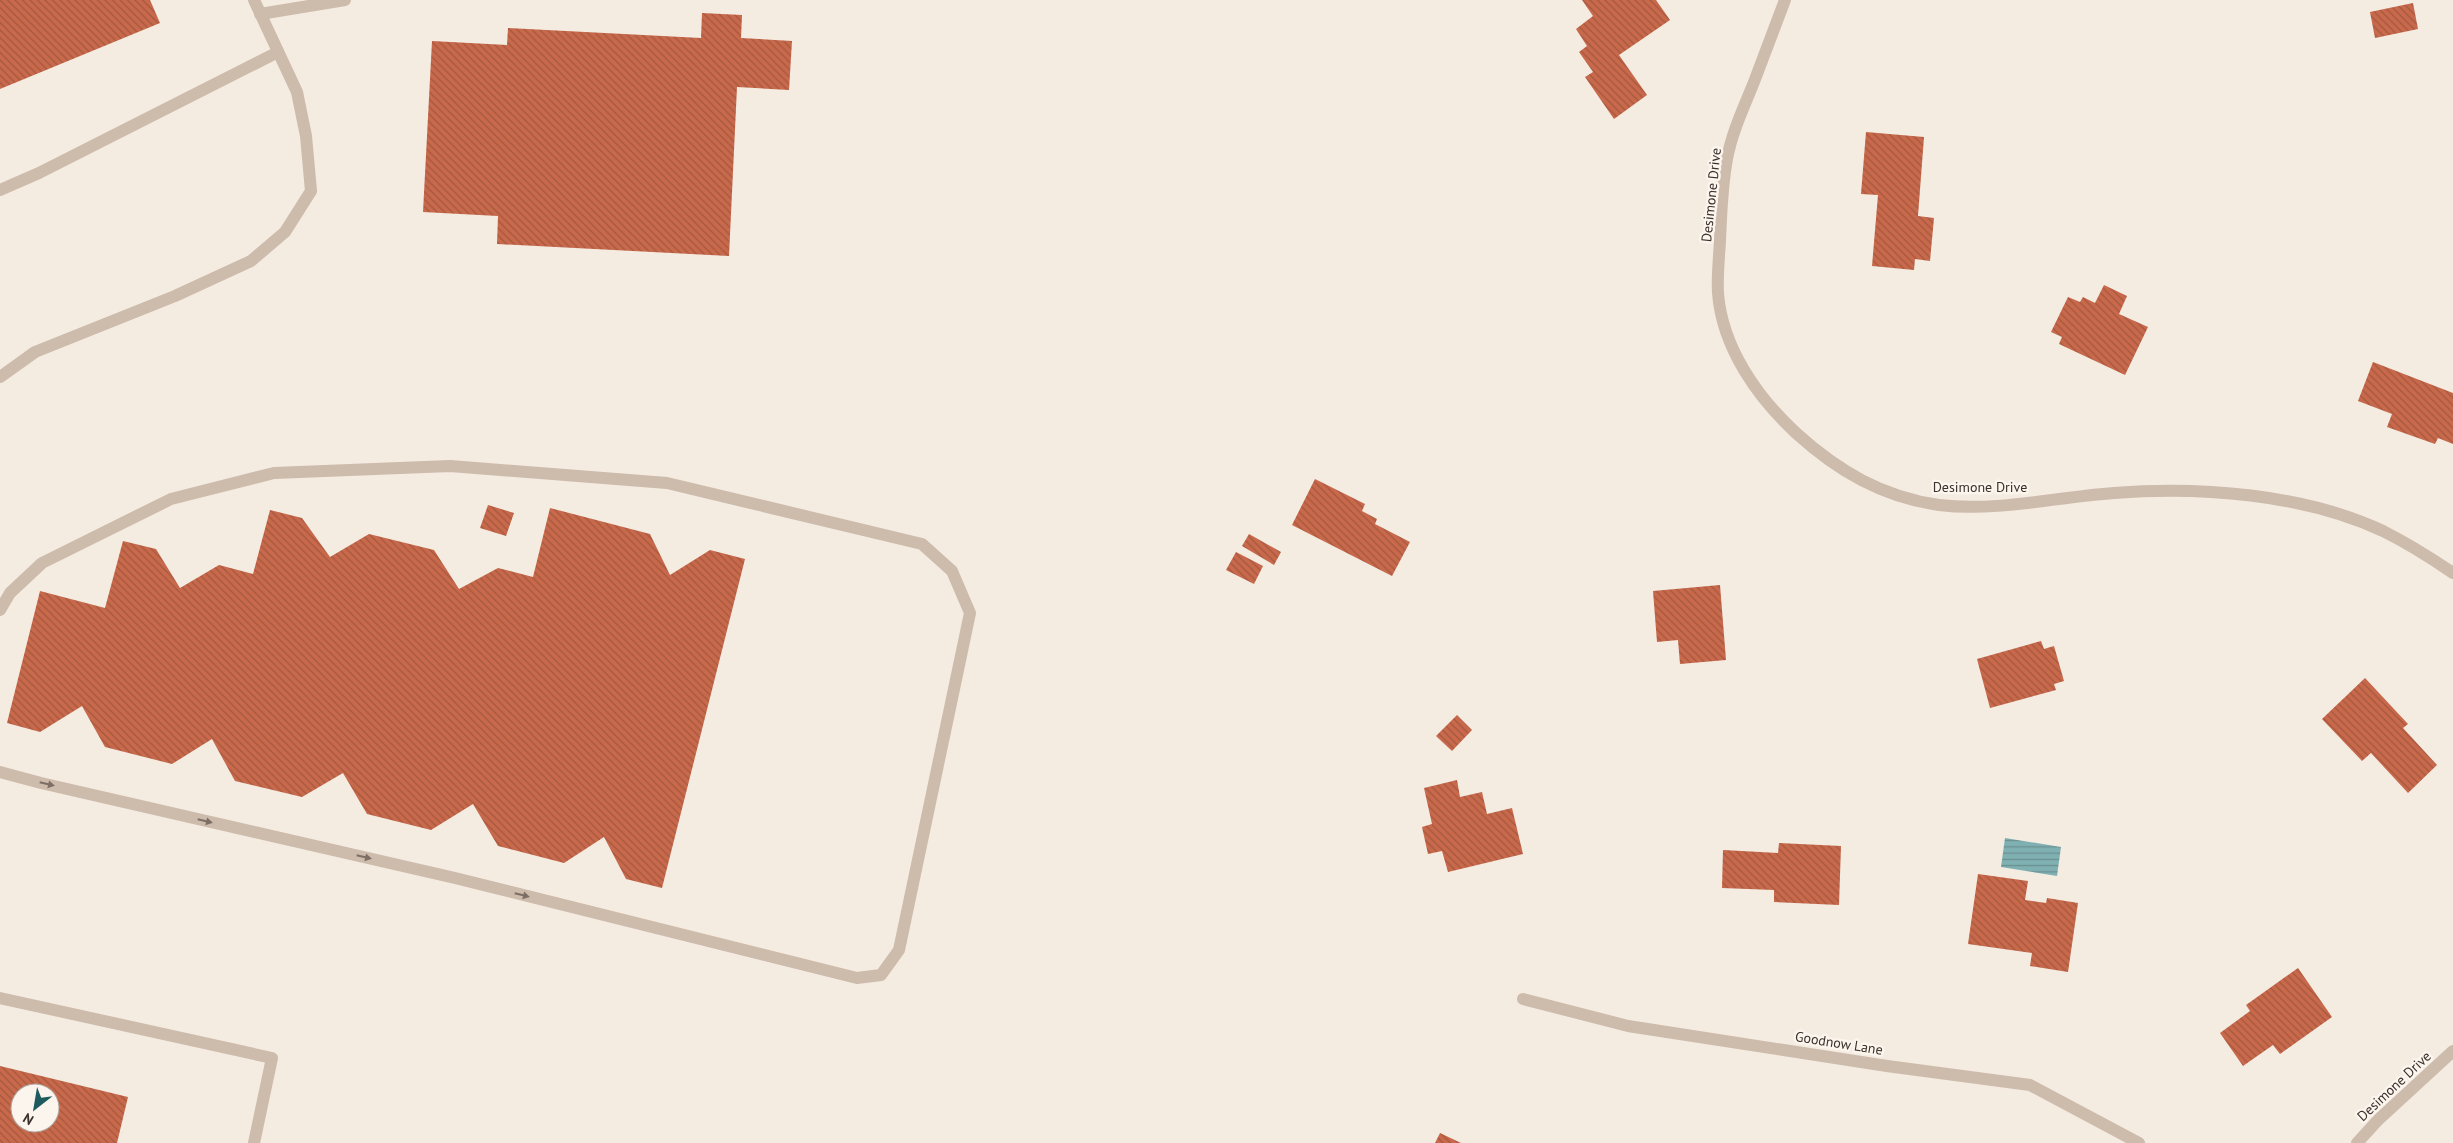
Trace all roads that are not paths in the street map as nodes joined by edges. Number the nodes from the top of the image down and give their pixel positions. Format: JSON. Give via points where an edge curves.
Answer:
{"nodes":[{"id":1,"x":254,"y":0,"type":"edge"},
{"id":2,"x":345,"y":0,"type":"edge"},
{"id":3,"x":1785,"y":0,"type":"edge"},
{"id":4,"x":260,"y":14,"type":"junction"},
{"id":5,"x":278,"y":52,"type":"junction"},
{"id":6,"x":0,"y":190,"type":"edge"},
{"id":7,"x":0,"y":377,"type":"edge"},
{"id":8,"x":2453,"y":573,"type":"edge"},
{"id":9,"x":0,"y":610,"type":"edge"},
{"id":10,"x":0,"y":772,"type":"edge"},
{"id":11,"x":0,"y":998,"type":"edge"},
{"id":12,"x":1523,"y":999,"type":"dead end"},
{"id":13,"x":2453,"y":1051,"type":"edge"},
{"id":14,"x":254,"y":1143,"type":"edge"},
{"id":15,"x":2139,"y":1143,"type":"edge"},
{"id":16,"x":2357,"y":1143,"type":"edge"}],
"edges":[{"from":1,"to":4,"type":"street"},
{"from":2,"to":4,"type":"street"},
{"from":3,"to":8,"type":"street","name":"Desimone Drive","via":[[1738,121],[1728,158],[1718,292],[1721,318],[1744,369],[1778,415],[1821,455],[1862,482],[1885,492],[1942,505],[2011,505],[2148,491],[2217,493],[2275,500],[2332,512],[2383,531]]},
{"from":4,"to":5,"type":"street"},
{"from":5,"to":6,"type":"street"},
{"from":5,"to":7,"type":"street","via":[[297,92],[306,136],[311,191],[285,232],[251,262],[36,352]]},
{"from":10,"to":9,"type":"street","one_way":true,"via":[[455,878],[857,978],[881,975],[899,950],[970,612],[952,572],[922,544],[667,483],[450,466],[274,473],[171,499],[42,563],[10,593]]},
{"from":11,"to":14,"type":"street","via":[[272,1058]]},
{"from":12,"to":15,"type":"street","name":"Goodnow Lane","via":[[1628,1026],[2030,1085]]},
{"from":13,"to":16,"type":"street","name":"Desimone Drive"}]}
